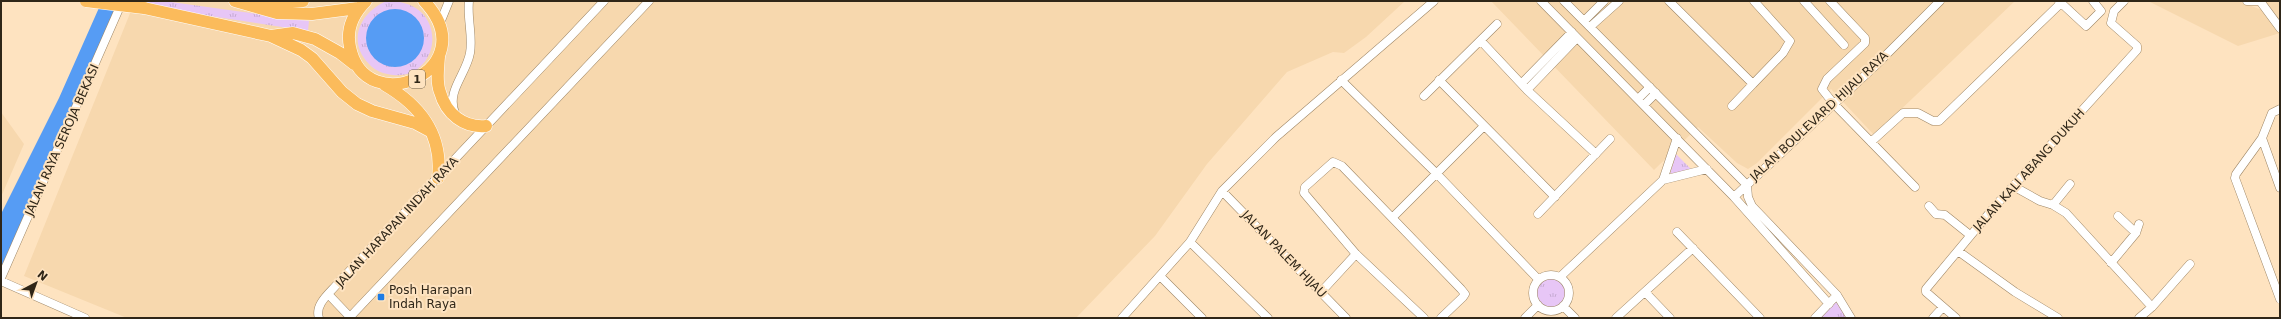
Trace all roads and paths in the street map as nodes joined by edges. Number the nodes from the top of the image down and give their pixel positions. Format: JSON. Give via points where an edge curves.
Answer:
{"nodes":[{"id":1,"x":86,"y":1,"type":"edge"},
{"id":2,"x":122,"y":1,"type":"edge"},
{"id":3,"x":235,"y":1,"type":"edge"},
{"id":4,"x":303,"y":1,"type":"edge"},
{"id":5,"x":424,"y":1,"type":"edge"},
{"id":6,"x":448,"y":1,"type":"edge"},
{"id":7,"x":469,"y":1,"type":"edge"},
{"id":8,"x":604,"y":1,"type":"edge"},
{"id":9,"x":649,"y":1,"type":"edge"},
{"id":10,"x":1434,"y":1,"type":"edge"},
{"id":11,"x":1541,"y":1,"type":"edge"},
{"id":12,"x":1564,"y":1,"type":"edge"},
{"id":13,"x":1604,"y":1,"type":"edge"},
{"id":14,"x":1619,"y":1,"type":"edge"},
{"id":15,"x":1669,"y":1,"type":"edge"},
{"id":16,"x":1754,"y":1,"type":"edge"},
{"id":17,"x":1804,"y":1,"type":"edge"},
{"id":18,"x":1830,"y":1,"type":"edge"},
{"id":19,"x":1940,"y":1,"type":"edge"},
{"id":20,"x":2094,"y":1,"type":"edge"},
{"id":21,"x":2124,"y":1,"type":"edge"},
{"id":22,"x":2247,"y":1,"type":"edge"},
{"id":23,"x":2260,"y":1,"type":"edge"},
{"id":24,"x":2060,"y":2,"type":"edge"},
{"id":25,"x":252,"y":4,"type":"junction"},
{"id":26,"x":362,"y":5,"type":"edge"},
{"id":27,"x":1584,"y":21,"type":"junction"},
{"id":28,"x":440,"y":23,"type":"junction"},
{"id":29,"x":1497,"y":24,"type":"dead end"},
{"id":30,"x":1590,"y":27,"type":"junction"},
{"id":31,"x":2280,"y":28,"type":"edge"},
{"id":32,"x":1575,"y":35,"type":"junction"},
{"id":33,"x":271,"y":36,"type":"junction"},
{"id":34,"x":1481,"y":42,"type":"junction"},
{"id":35,"x":1844,"y":45,"type":"dead end"},
{"id":36,"x":439,"y":54,"type":"junction"},
{"id":37,"x":358,"y":67,"type":"junction"},
{"id":38,"x":1341,"y":80,"type":"junction"},
{"id":39,"x":1439,"y":80,"type":"junction"},
{"id":40,"x":380,"y":82,"type":"junction"},
{"id":41,"x":1522,"y":83,"type":"junction"},
{"id":42,"x":1752,"y":84,"type":"junction"},
{"id":43,"x":1527,"y":90,"type":"junction"},
{"id":44,"x":1653,"y":90,"type":"junction"},
{"id":45,"x":1424,"y":96,"type":"dead end"},
{"id":46,"x":1638,"y":99,"type":"junction"},
{"id":47,"x":1833,"y":103,"type":"junction"},
{"id":48,"x":1644,"y":105,"type":"junction"},
{"id":49,"x":1732,"y":106,"type":"dead end"},
{"id":50,"x":2280,"y":109,"type":"edge"},
{"id":51,"x":457,"y":119,"type":"junction"},
{"id":52,"x":486,"y":126,"type":"junction"},
{"id":53,"x":1484,"y":126,"type":"junction"},
{"id":54,"x":430,"y":131,"type":"junction"},
{"id":55,"x":1676,"y":138,"type":"junction"},
{"id":56,"x":2262,"y":138,"type":"junction"},
{"id":57,"x":1610,"y":139,"type":"dead end"},
{"id":58,"x":1871,"y":142,"type":"junction"},
{"id":59,"x":1596,"y":154,"type":"junction"},
{"id":60,"x":1707,"y":169,"type":"junction"},
{"id":61,"x":1436,"y":174,"type":"junction"},
{"id":62,"x":438,"y":178,"type":"junction"},
{"id":63,"x":1663,"y":180,"type":"junction"},
{"id":64,"x":2070,"y":184,"type":"dead end"},
{"id":65,"x":1747,"y":185,"type":"junction"},
{"id":66,"x":2013,"y":186,"type":"junction"},
{"id":67,"x":1915,"y":187,"type":"dead end"},
{"id":68,"x":2280,"y":188,"type":"edge"},
{"id":69,"x":1222,"y":191,"type":"junction"},
{"id":70,"x":1555,"y":197,"type":"junction"},
{"id":71,"x":1734,"y":197,"type":"junction"},
{"id":72,"x":2053,"y":204,"type":"junction"},
{"id":73,"x":1929,"y":206,"type":"dead end"},
{"id":74,"x":1538,"y":214,"type":"dead end"},
{"id":75,"x":2118,"y":216,"type":"dead end"},
{"id":76,"x":1393,"y":217,"type":"junction"},
{"id":77,"x":2139,"y":224,"type":"dead end"},
{"id":78,"x":1677,"y":232,"type":"dead end"},
{"id":79,"x":2136,"y":233,"type":"junction"},
{"id":80,"x":1970,"y":235,"type":"junction"},
{"id":81,"x":1190,"y":242,"type":"junction"},
{"id":82,"x":1693,"y":248,"type":"junction"},
{"id":83,"x":1958,"y":251,"type":"junction"},
{"id":84,"x":1356,"y":254,"type":"junction"},
{"id":85,"x":2111,"y":263,"type":"junction"},
{"id":86,"x":2190,"y":264,"type":"dead end"},
{"id":87,"x":2,"y":272,"type":"edge"},
{"id":88,"x":1161,"y":277,"type":"junction"},
{"id":89,"x":1560,"y":277,"type":"junction"},
{"id":90,"x":1538,"y":279,"type":"junction"},
{"id":91,"x":1,"y":281,"type":"edge"},
{"id":92,"x":1321,"y":292,"type":"junction"},
{"id":93,"x":1646,"y":293,"type":"junction"},
{"id":94,"x":328,"y":295,"type":"junction"},
{"id":95,"x":1837,"y":295,"type":"junction"},
{"id":96,"x":2280,"y":299,"type":"edge"},
{"id":97,"x":1829,"y":304,"type":"junction"},
{"id":98,"x":1538,"y":305,"type":"junction"},
{"id":99,"x":1563,"y":306,"type":"junction"},
{"id":100,"x":1943,"y":307,"type":"junction"},
{"id":101,"x":2152,"y":307,"type":"junction"},
{"id":102,"x":1125,"y":315,"type":"edge"},
{"id":103,"x":350,"y":317,"type":"edge"},
{"id":104,"x":1342,"y":317,"type":"edge"},
{"id":105,"x":85,"y":318,"type":"edge"},
{"id":106,"x":319,"y":318,"type":"edge"},
{"id":107,"x":1134,"y":318,"type":"edge"},
{"id":108,"x":1202,"y":318,"type":"edge"},
{"id":109,"x":1268,"y":318,"type":"edge"},
{"id":110,"x":1424,"y":318,"type":"edge"},
{"id":111,"x":1441,"y":318,"type":"edge"},
{"id":112,"x":1525,"y":318,"type":"edge"},
{"id":113,"x":1575,"y":318,"type":"edge"},
{"id":114,"x":1616,"y":318,"type":"edge"},
{"id":115,"x":1670,"y":318,"type":"edge"},
{"id":116,"x":1760,"y":318,"type":"edge"},
{"id":117,"x":1815,"y":318,"type":"edge"},
{"id":118,"x":1851,"y":318,"type":"edge"},
{"id":119,"x":1933,"y":318,"type":"edge"},
{"id":120,"x":1956,"y":318,"type":"edge"},
{"id":121,"x":2058,"y":318,"type":"edge"},
{"id":122,"x":2139,"y":318,"type":"edge"}],
"edges":[{"from":1,"to":33,"type":"highway","number":"1","bridge":true,"via":[[144,8]]},
{"from":2,"to":87,"type":"street","name":"JALAN RAYA SEROJA BEKASI"},
{"from":3,"to":25,"type":"highway","number":"1"},
{"from":4,"to":25,"type":"highway"},
{"from":5,"to":28,"type":"highway"},
{"from":6,"to":28,"type":"street"},
{"from":7,"to":51,"type":"street","via":[[470,54],[451,101]]},
{"from":8,"to":52,"type":"street","name":"JALAN HARAPAN INDAH RAYA"},
{"from":9,"to":103,"type":"street","name":"JALAN HARAPAN INDAH RAYA"},
{"from":10,"to":38,"type":"street"},
{"from":11,"to":32,"type":"street"},
{"from":12,"to":27,"type":"street","name":"JALAN BOULEVARD HIJAU RAYA"},
{"from":13,"to":27,"type":"street"},
{"from":14,"to":30,"type":"street"},
{"from":15,"to":42,"type":"street"},
{"from":16,"to":42,"type":"street","via":[[1790,41],[1783,53]]},
{"from":17,"to":35,"type":"street"},
{"from":18,"to":47,"type":"street","via":[[1865,40],[1864,45],[1824,84],[1822,89]]},
{"from":19,"to":47,"type":"street","name":"JALAN BOULEVARD HIJAU RAYA","via":[[1875,66]]},
{"from":20,"to":24,"type":"street","via":[[2101,11],[2086,26]]},
{"from":21,"to":66,"type":"street","name":"JALAN KALI ABANG DUKUH","via":[[2114,11],[2111,23],[2138,49]]},
{"from":22,"to":23,"type":"street"},
{"from":23,"to":31,"type":"street"},
{"from":24,"to":58,"type":"street","via":[[1938,121],[1933,122],[1918,114],[1903,113]]},
{"from":25,"to":26,"type":"highway","number":"1","via":[[277,13],[312,14]]},
{"from":26,"to":37,"type":"highway","number":"1","via":[[350,23],[348,39],[351,55]]},
{"from":27,"to":30,"type":"street","name":"JALAN BOULEVARD HIJAU RAYA"},
{"from":28,"to":36,"type":"highway","number":"1","via":[[442,39]]},
{"from":29,"to":34,"type":"street"},
{"from":30,"to":44,"type":"street","name":"JALAN BOULEVARD HIJAU RAYA"},
{"from":32,"to":41,"type":"street"},
{"from":32,"to":43,"type":"street"},
{"from":32,"to":46,"type":"street"},
{"from":33,"to":37,"type":"highway","number":"1","via":[[293,33],[315,39]]},
{"from":33,"to":54,"type":"highway","via":[[312,58],[342,92],[357,104],[415,123]]},
{"from":34,"to":39,"type":"street"},
{"from":34,"to":41,"type":"street"},
{"from":36,"to":40,"type":"highway","number":"1","via":[[432,68],[422,77],[397,85]]},
{"from":36,"to":51,"type":"highway","via":[[439,92]]},
{"from":37,"to":40,"type":"highway","number":"1","via":[[369,77]]},
{"from":38,"to":61,"type":"street"},
{"from":38,"to":69,"type":"street","via":[[1276,137]]},
{"from":39,"to":45,"type":"street"},
{"from":39,"to":53,"type":"street"},
{"from":40,"to":54,"type":"highway","via":[[406,97],[422,115]]},
{"from":41,"to":43,"type":"street"},
{"from":42,"to":49,"type":"street"},
{"from":43,"to":59,"type":"street"},
{"from":44,"to":46,"type":"street"},
{"from":44,"to":48,"type":"street"},
{"from":44,"to":65,"type":"street","name":"JALAN BOULEVARD HIJAU RAYA"},
{"from":46,"to":48,"type":"street"},
{"from":47,"to":58,"type":"street"},
{"from":47,"to":65,"type":"street","name":"JALAN BOULEVARD HIJAU RAYA"},
{"from":48,"to":55,"type":"street"},
{"from":50,"to":56,"type":"street","via":[[2272,113]]},
{"from":51,"to":52,"type":"highway","via":[[466,125]]},
{"from":52,"to":62,"type":"street","name":"JALAN HARAPAN INDAH RAYA"},
{"from":53,"to":61,"type":"street"},
{"from":53,"to":70,"type":"street"},
{"from":54,"to":62,"type":"highway","via":[[439,154]]},
{"from":55,"to":60,"type":"street"},
{"from":55,"to":63,"type":"street"},
{"from":56,"to":68,"type":"street"},
{"from":56,"to":96,"type":"street","via":[[2235,178]]},
{"from":57,"to":59,"type":"street"},
{"from":58,"to":67,"type":"street"},
{"from":59,"to":70,"type":"street"},
{"from":60,"to":63,"type":"street"},
{"from":60,"to":71,"type":"street"},
{"from":61,"to":76,"type":"street"},
{"from":61,"to":90,"type":"street"},
{"from":62,"to":94,"type":"street","name":"JALAN HARAPAN INDAH RAYA"},
{"from":63,"to":89,"type":"street"},
{"from":64,"to":72,"type":"street"},
{"from":65,"to":71,"type":"street"},
{"from":65,"to":95,"type":"street","via":[[1752,206]]},
{"from":66,"to":72,"type":"street","via":[[2040,201]]},
{"from":66,"to":80,"type":"street","name":"JALAN KALI ABANG DUKUH"},
{"from":69,"to":81,"type":"street"},
{"from":69,"to":92,"type":"street","name":"JALAN PALEM HIJAU"},
{"from":70,"to":74,"type":"street"},
{"from":71,"to":97,"type":"street"},
{"from":72,"to":85,"type":"street","via":[[2080,227]]},
{"from":73,"to":80,"type":"street","via":[[1936,214],[1944,215]]},
{"from":75,"to":79,"type":"street"},
{"from":76,"to":84,"type":"street","via":[[1337,163],[1332,162],[1305,187],[1304,193]]},
{"from":76,"to":111,"type":"street","via":[[1465,294]]},
{"from":77,"to":79,"type":"street"},
{"from":78,"to":82,"type":"street"},
{"from":79,"to":85,"type":"street"},
{"from":80,"to":83,"type":"street","name":"JALAN KALI ABANG DUKUH"},
{"from":81,"to":88,"type":"street"},
{"from":81,"to":109,"type":"street"},
{"from":82,"to":93,"type":"street"},
{"from":82,"to":116,"type":"street"},
{"from":83,"to":100,"type":"street","name":"JALAN KALI ABANG DUKUH","via":[[1925,290]]},
{"from":83,"to":121,"type":"street","via":[[2020,295]]},
{"from":84,"to":92,"type":"street"},
{"from":84,"to":110,"type":"street"},
{"from":85,"to":101,"type":"street"},
{"from":86,"to":101,"type":"street"},
{"from":88,"to":102,"type":"street"},
{"from":88,"to":108,"type":"street"},
{"from":89,"to":90,"type":"street","via":[[1549,274]]},
{"from":89,"to":99,"type":"street","via":[[1568,288],[1568,298]]},
{"from":90,"to":98,"type":"street","via":[[1532,292]]},
{"from":91,"to":105,"type":"street"},
{"from":92,"to":104,"type":"street","name":"JALAN PALEM HIJAU"},
{"from":93,"to":114,"type":"street"},
{"from":93,"to":115,"type":"street"},
{"from":94,"to":103,"type":"street","name":"JALAN HARAPAN INDAH RAYA"},
{"from":94,"to":106,"type":"street","via":[[318,308]]},
{"from":95,"to":97,"type":"street"},
{"from":95,"to":118,"type":"street"},
{"from":97,"to":117,"type":"street"},
{"from":98,"to":99,"type":"street","via":[[1550,311]]},
{"from":98,"to":112,"type":"street"},
{"from":99,"to":113,"type":"street"},
{"from":100,"to":119,"type":"street"},
{"from":100,"to":120,"type":"street"},
{"from":101,"to":122,"type":"street"},
{"from":102,"to":107,"type":"street"}]}
